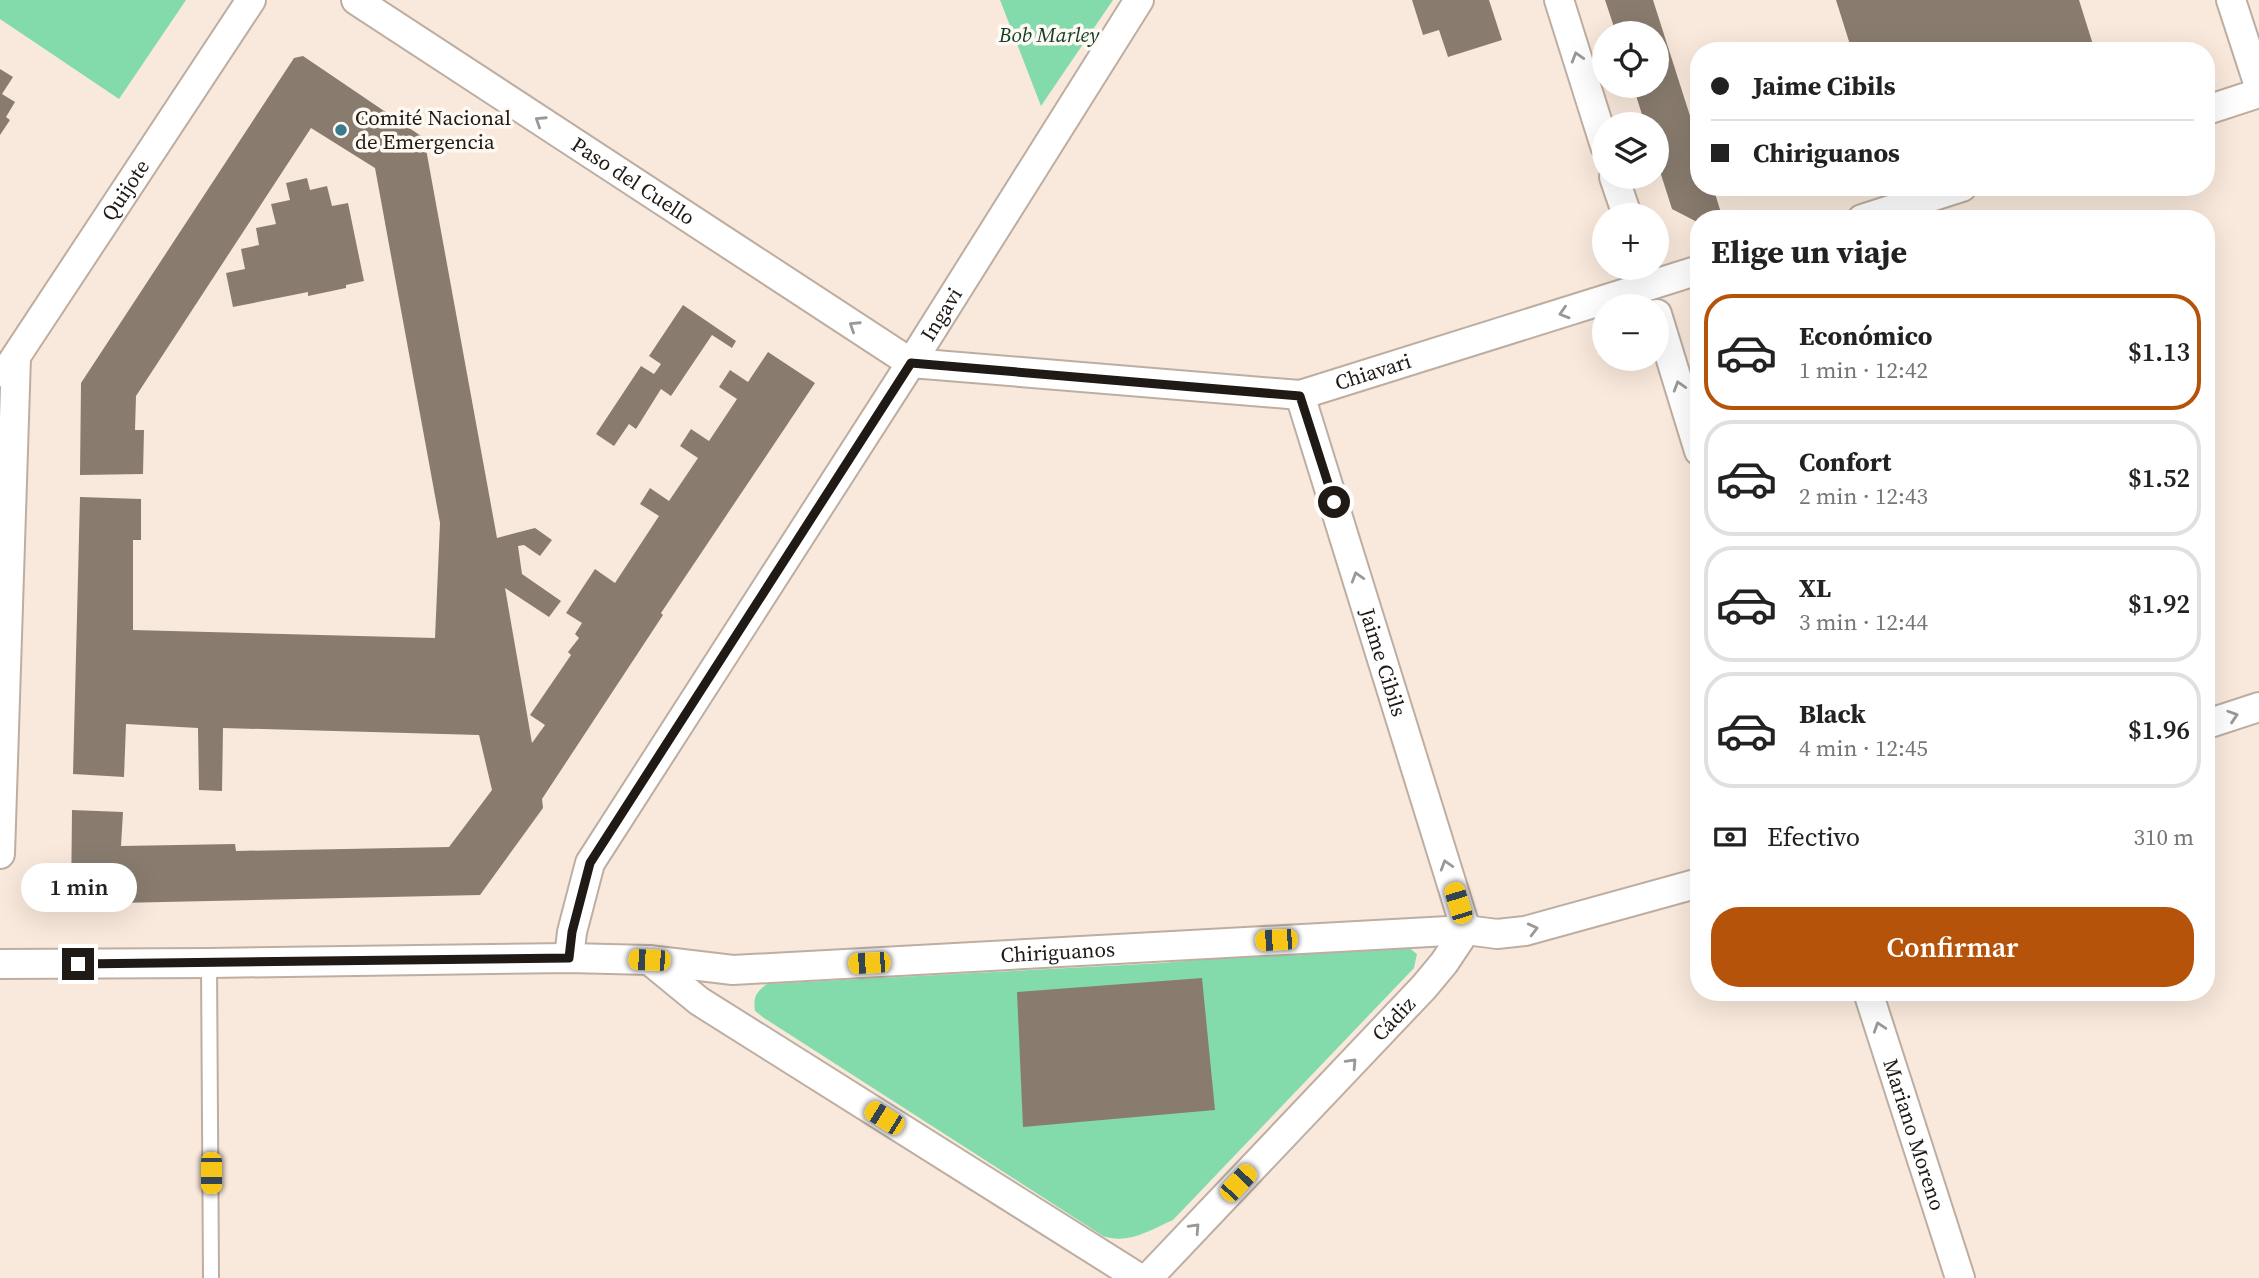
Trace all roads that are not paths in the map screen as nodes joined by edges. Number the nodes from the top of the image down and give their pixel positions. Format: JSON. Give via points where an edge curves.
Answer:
{"nodes":[{"id":1,"x":251,"y":0,"type":"edge"},
{"id":2,"x":356,"y":0,"type":"edge"},
{"id":3,"x":1139,"y":0,"type":"edge"},
{"id":4,"x":1559,"y":0,"type":"edge"},
{"id":5,"x":2231,"y":0,"type":"edge"},
{"id":6,"x":2259,"y":86,"type":"edge"},
{"id":7,"x":2259,"y":93,"type":"edge"},
{"id":8,"x":2215,"y":107,"type":"edge"},
{"id":9,"x":1594,"y":112,"type":"edge"},
{"id":10,"x":1934,"y":196,"type":"edge"},
{"id":11,"x":1891,"y":210,"type":"edge"},
{"id":12,"x":1690,"y":274,"type":"edge"},
{"id":13,"x":1649,"y":287,"type":"edge"},
{"id":14,"x":1669,"y":353,"type":"edge"},
{"id":15,"x":16,"y":357,"type":"junction"},
{"id":16,"x":911,"y":363,"type":"junction"},
{"id":17,"x":0,"y":381,"type":"edge"},
{"id":18,"x":1300,"y":396,"type":"junction"},
{"id":19,"x":1690,"y":422,"type":"edge"},
{"id":20,"x":2259,"y":707,"type":"edge"},
{"id":21,"x":2215,"y":721,"type":"edge"},
{"id":22,"x":0,"y":854,"type":"edge"},
{"id":23,"x":1690,"y":885,"type":"edge"},
{"id":24,"x":1466,"y":930,"type":"junction"},
{"id":25,"x":569,"y":958,"type":"junction"},
{"id":26,"x":649,"y":960,"type":"junction"},
{"id":27,"x":209,"y":963,"type":"junction"},
{"id":28,"x":0,"y":964,"type":"edge"},
{"id":29,"x":1871,"y":1001,"type":"edge"},
{"id":30,"x":211,"y":1278,"type":"edge"},
{"id":31,"x":1139,"y":1278,"type":"edge"},
{"id":32,"x":1148,"y":1278,"type":"edge"},
{"id":33,"x":1960,"y":1278,"type":"edge"}],
"edges":[{"from":1,"to":15,"type":"street","name":"Quijote"},
{"from":16,"to":2,"type":"street","name":"Paso del Cuello","one_way":true},
{"from":3,"to":16,"type":"street","name":"Ingavi"},
{"from":9,"to":4,"type":"street","one_way":true},
{"from":5,"to":6,"type":"street"},
{"from":7,"to":8,"type":"street"},
{"from":10,"to":11,"type":"street"},
{"from":12,"to":13,"type":"street","name":"Chiavari"},
{"from":13,"to":18,"type":"street","name":"Chiavari","one_way":true},
{"from":19,"to":14,"type":"street","one_way":true},
{"from":15,"to":17,"type":"street","name":"Quijote"},
{"from":15,"to":22,"type":"street"},
{"from":16,"to":18,"type":"street","name":"Chiavari"},
{"from":16,"to":25,"type":"street","name":"Ingavi","via":[[590,863]]},
{"from":24,"to":18,"type":"street","name":"Jaime Cibils","one_way":true},
{"from":21,"to":20,"type":"street","one_way":true},
{"from":24,"to":23,"type":"street","one_way":true,"via":[[1525,931]]},
{"from":24,"to":26,"type":"street","name":"Chiriguanos","via":[[733,970]]},
{"from":32,"to":24,"type":"street","name":"Cádiz","one_way":true,"via":[[1424,987]]},
{"from":25,"to":26,"type":"street","name":"Chiriguanos"},
{"from":25,"to":27,"type":"street","name":"Chiriguanos"},
{"from":26,"to":31,"type":"street","via":[[699,1001]]},
{"from":27,"to":28,"type":"street","name":"Chiriguanos"},
{"from":27,"to":30,"type":"lane"},
{"from":33,"to":29,"type":"street","name":"Mariano Moreno","one_way":true}]}
